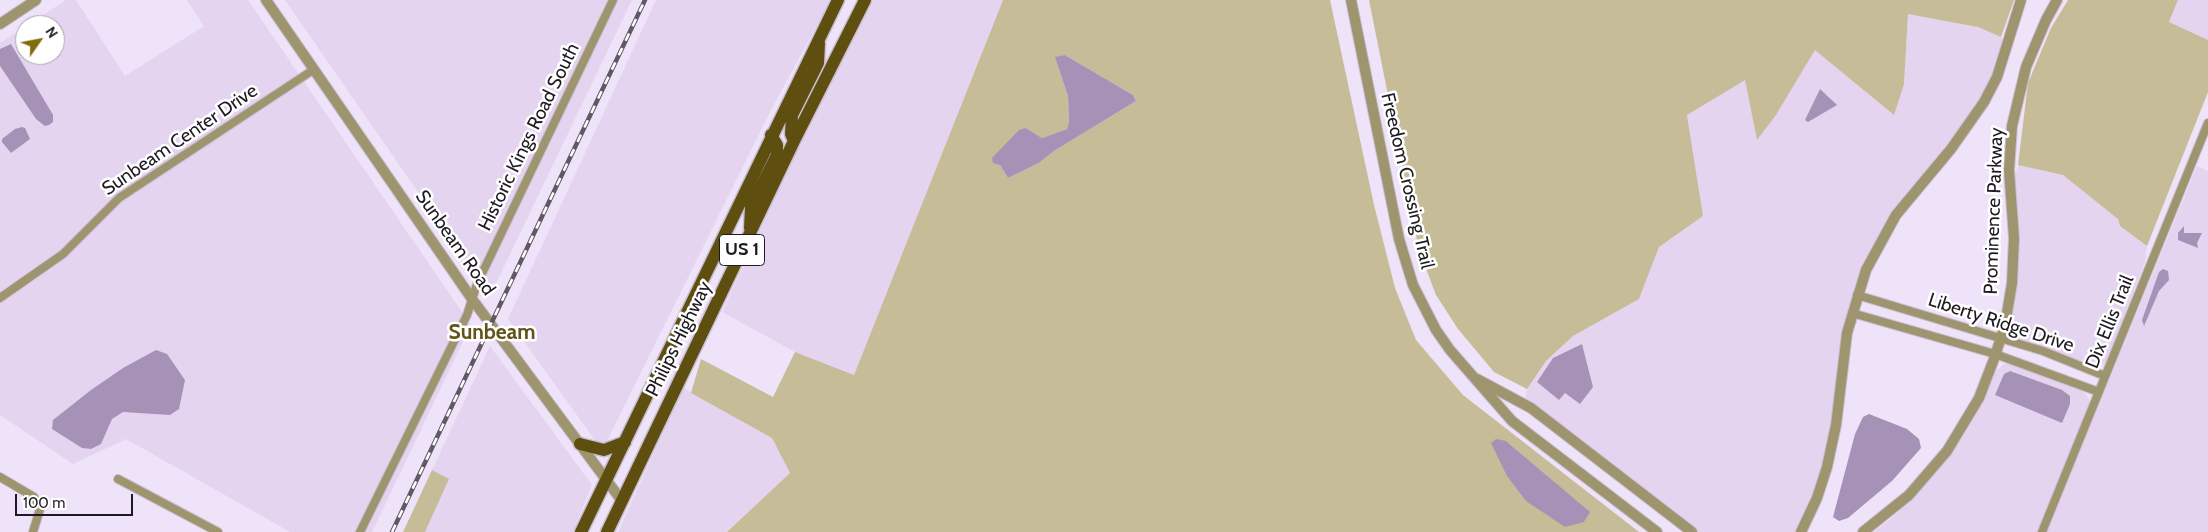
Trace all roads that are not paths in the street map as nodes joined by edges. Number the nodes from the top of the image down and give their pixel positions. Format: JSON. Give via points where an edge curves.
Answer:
{"nodes":[{"id":1,"x":36,"y":0,"type":"edge"},
{"id":2,"x":266,"y":0,"type":"edge"},
{"id":3,"x":613,"y":0,"type":"edge"},
{"id":4,"x":838,"y":0,"type":"edge"},
{"id":5,"x":864,"y":0,"type":"edge"},
{"id":6,"x":2021,"y":0,"type":"edge"},
{"id":7,"x":2057,"y":0,"type":"edge"},
{"id":8,"x":1351,"y":1,"type":"edge"},
{"id":9,"x":0,"y":24,"type":"edge"},
{"id":10,"x":819,"y":38,"type":"junction"},
{"id":11,"x":313,"y":70,"type":"junction"},
{"id":12,"x":2208,"y":124,"type":"edge"},
{"id":13,"x":772,"y":135,"type":"junction"},
{"id":14,"x":794,"y":141,"type":"junction"},
{"id":15,"x":750,"y":233,"type":"junction"},
{"id":16,"x":1857,"y":295,"type":"junction"},
{"id":17,"x":0,"y":298,"type":"edge"},
{"id":18,"x":472,"y":299,"type":"junction"},
{"id":19,"x":1852,"y":313,"type":"junction"},
{"id":20,"x":2000,"y":338,"type":"junction"},
{"id":21,"x":1996,"y":354,"type":"junction"},
{"id":22,"x":2105,"y":376,"type":"junction"},
{"id":23,"x":1474,"y":378,"type":"junction"},
{"id":24,"x":2099,"y":392,"type":"junction"},
{"id":25,"x":625,"y":442,"type":"junction"},
{"id":26,"x":580,"y":444,"type":"junction"},
{"id":27,"x":0,"y":477,"type":"edge"},
{"id":28,"x":118,"y":479,"type":"dead end"},
{"id":29,"x":606,"y":480,"type":"junction"},
{"id":30,"x":622,"y":500,"type":"junction"},
{"id":31,"x":33,"y":532,"type":"edge"},
{"id":32,"x":218,"y":532,"type":"edge"},
{"id":33,"x":360,"y":532,"type":"edge"},
{"id":34,"x":581,"y":532,"type":"edge"},
{"id":35,"x":608,"y":532,"type":"edge"},
{"id":36,"x":1657,"y":532,"type":"edge"},
{"id":37,"x":1692,"y":532,"type":"edge"},
{"id":38,"x":1801,"y":532,"type":"edge"},
{"id":39,"x":1863,"y":532,"type":"edge"},
{"id":40,"x":2042,"y":532,"type":"edge"}],
"edges":[{"from":1,"to":9,"type":"street"},
{"from":2,"to":11,"type":"street","name":"Sunbeam Road"},
{"from":3,"to":18,"type":"street","name":"Historic Kings Road South","via":[[476,284]]},
{"from":4,"to":10,"type":"main road","name":"Philips Highway","number":"US 1"},
{"from":5,"to":14,"type":"main road","name":"Philips Highway","number":"US 1"},
{"from":6,"to":16,"type":"street","name":"Prominence Parkway","via":[[1997,77],[1984,102],[1951,149],[1896,215],[1866,270]]},
{"from":7,"to":20,"type":"street","name":"Prominence Parkway","via":[[2026,67],[2012,126],[2009,170],[2013,260],[2008,306]]},
{"from":8,"to":23,"type":"street","name":"Freedom Crossing Trail","via":[[1399,239],[1413,285],[1450,350]]},
{"from":10,"to":13,"type":"main road","name":"Philips Highway","number":"US 1"},
{"from":10,"to":14,"type":"main road","via":[[818,63],[792,115]]},
{"from":11,"to":17,"type":"street","name":"Sunbeam Center Drive","via":[[119,198],[63,254]]},
{"from":11,"to":18,"type":"street","name":"Sunbeam Road"},
{"from":12,"to":22,"type":"street","name":"Dix Ellis Trail"},
{"from":13,"to":15,"type":"main road","via":[[777,155],[751,208]]},
{"from":13,"to":25,"type":"main road","name":"Philips Highway","number":"US 1"},
{"from":14,"to":15,"type":"main road","name":"Philips Highway","number":"US 1"},
{"from":15,"to":30,"type":"main road","name":"Philips Highway","number":"US 1"},
{"from":16,"to":19,"type":"street","name":"Prominence Parkway"},
{"from":16,"to":20,"type":"street","name":"Liberty Ridge Drive"},
{"from":18,"to":26,"type":"street","name":"Sunbeam Road"},
{"from":18,"to":33,"type":"street","name":"Historic Kings Road South"},
{"from":19,"to":21,"type":"street","name":"Liberty Ridge Drive"},
{"from":19,"to":38,"type":"street","name":"Prominence Parkway","via":[[1844,346],[1829,459],[1817,498]]},
{"from":20,"to":21,"type":"street","name":"Prominence Parkway"},
{"from":20,"to":22,"type":"street","name":"Liberty Ridge Drive"},
{"from":21,"to":24,"type":"street","name":"Liberty Ridge Drive"},
{"from":21,"to":39,"type":"street","name":"Prominence Parkway","via":[[1979,398],[1947,451],[1909,495]]},
{"from":22,"to":24,"type":"street","name":"Dix Ellis Trail"},
{"from":23,"to":36,"type":"street","name":"Freedom Crossing Trail","via":[[1512,422]]},
{"from":23,"to":37,"type":"street","name":"Freedom Crossing Trail","via":[[1531,408]]},
{"from":24,"to":40,"type":"street","name":"Dix Ellis Trail"},
{"from":25,"to":26,"type":"main road","via":[[604,450]]},
{"from":25,"to":29,"type":"main road","name":"Philips Highway","number":"US 1"},
{"from":26,"to":29,"type":"street","name":"Sunbeam Road"},
{"from":27,"to":31,"type":"street","via":[[34,497],[40,509]]},
{"from":28,"to":32,"type":"street"},
{"from":29,"to":30,"type":"street","name":"Sunbeam Road"},
{"from":29,"to":34,"type":"main road","name":"Philips Highway","number":"US 1"},
{"from":30,"to":35,"type":"main road","name":"Philips Highway","number":"US 1"}]}
